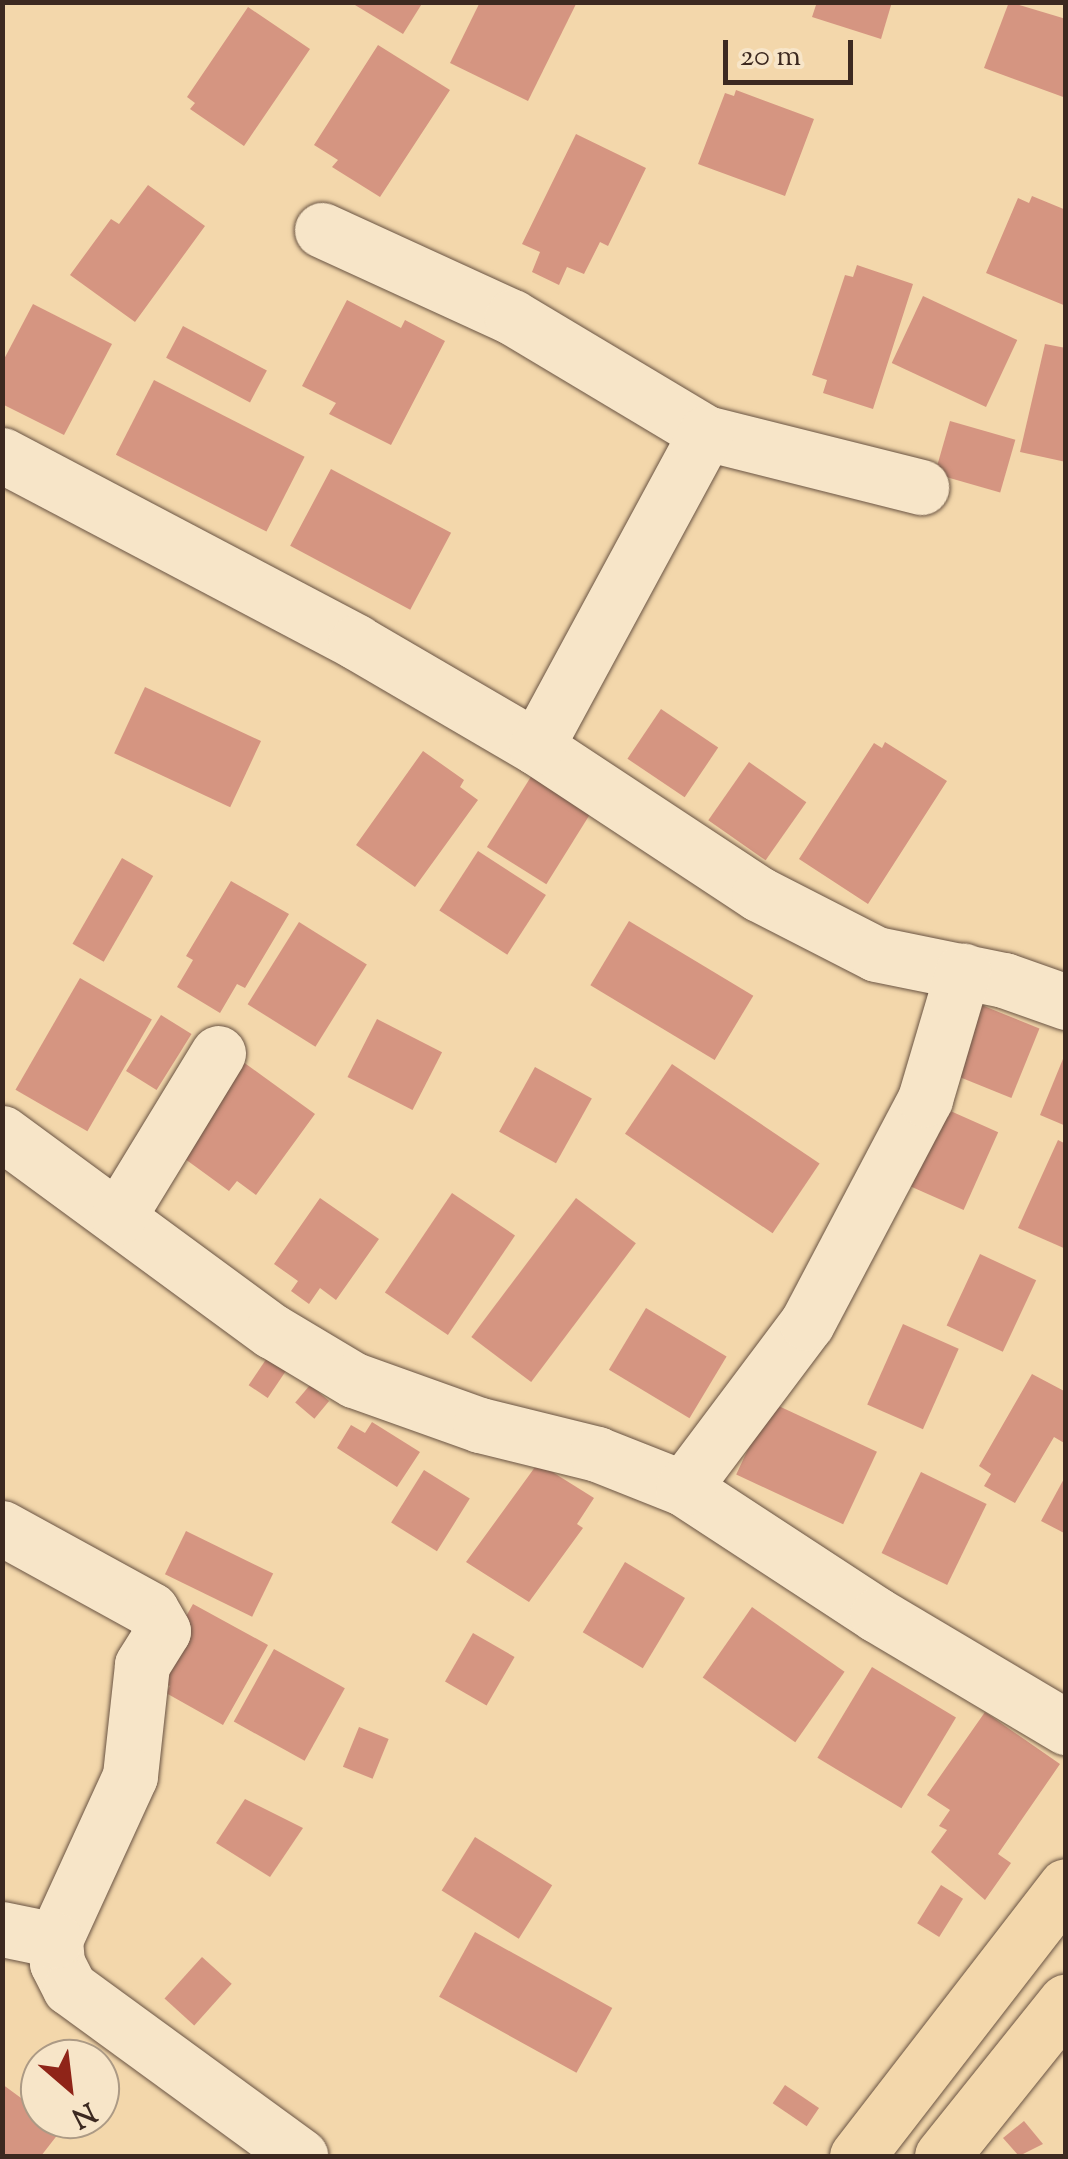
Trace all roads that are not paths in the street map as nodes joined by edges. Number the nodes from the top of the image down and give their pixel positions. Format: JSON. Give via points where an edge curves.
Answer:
{"nodes":[{"id":1,"x":322,"y":230,"type":"dead end"},
{"id":2,"x":706,"y":433,"type":"junction"},
{"id":3,"x":2,"y":455,"type":"edge"},
{"id":4,"x":921,"y":487,"type":"dead end"},
{"id":5,"x":536,"y":747,"type":"junction"},
{"id":6,"x":963,"y":971,"type":"junction"},
{"id":7,"x":1066,"y":1002,"type":"edge"},
{"id":8,"x":218,"y":1053,"type":"dead end"},
{"id":9,"x":2,"y":1133,"type":"edge"},
{"id":10,"x":118,"y":1217,"type":"junction"},
{"id":11,"x":683,"y":1488,"type":"junction"},
{"id":12,"x":2,"y":1528,"type":"edge"},
{"id":13,"x":1066,"y":1727,"type":"edge"},
{"id":14,"x":1066,"y":1886,"type":"edge"},
{"id":15,"x":2,"y":1928,"type":"edge"},
{"id":16,"x":55,"y":1940,"type":"junction"},
{"id":17,"x":1066,"y":2001,"type":"edge"},
{"id":18,"x":300,"y":2156,"type":"edge"},
{"id":19,"x":857,"y":2156,"type":"edge"},
{"id":20,"x":942,"y":2156,"type":"edge"}],
"edges":[{"from":1,"to":2,"type":"street","via":[[512,317]]},
{"from":2,"to":4,"type":"street"},
{"from":2,"to":5,"type":"street"},
{"from":3,"to":5,"type":"street","via":[[356,642]]},
{"from":5,"to":6,"type":"street","via":[[759,894],[876,954]]},
{"from":6,"to":7,"type":"street"},
{"from":6,"to":11,"type":"street","via":[[925,1099],[807,1323]]},
{"from":8,"to":10,"type":"street"},
{"from":9,"to":10,"type":"street"},
{"from":10,"to":11,"type":"street","via":[[272,1332],[354,1380],[480,1425],[597,1454]]},
{"from":11,"to":13,"type":"street","via":[[877,1615]]},
{"from":12,"to":16,"type":"street","via":[[151,1610],[163,1631],[142,1665],[130,1776]]},
{"from":14,"to":19,"type":"main road"},
{"from":15,"to":16,"type":"street"},
{"from":16,"to":18,"type":"street","via":[[70,1988]]},
{"from":17,"to":20,"type":"main road"}]}
